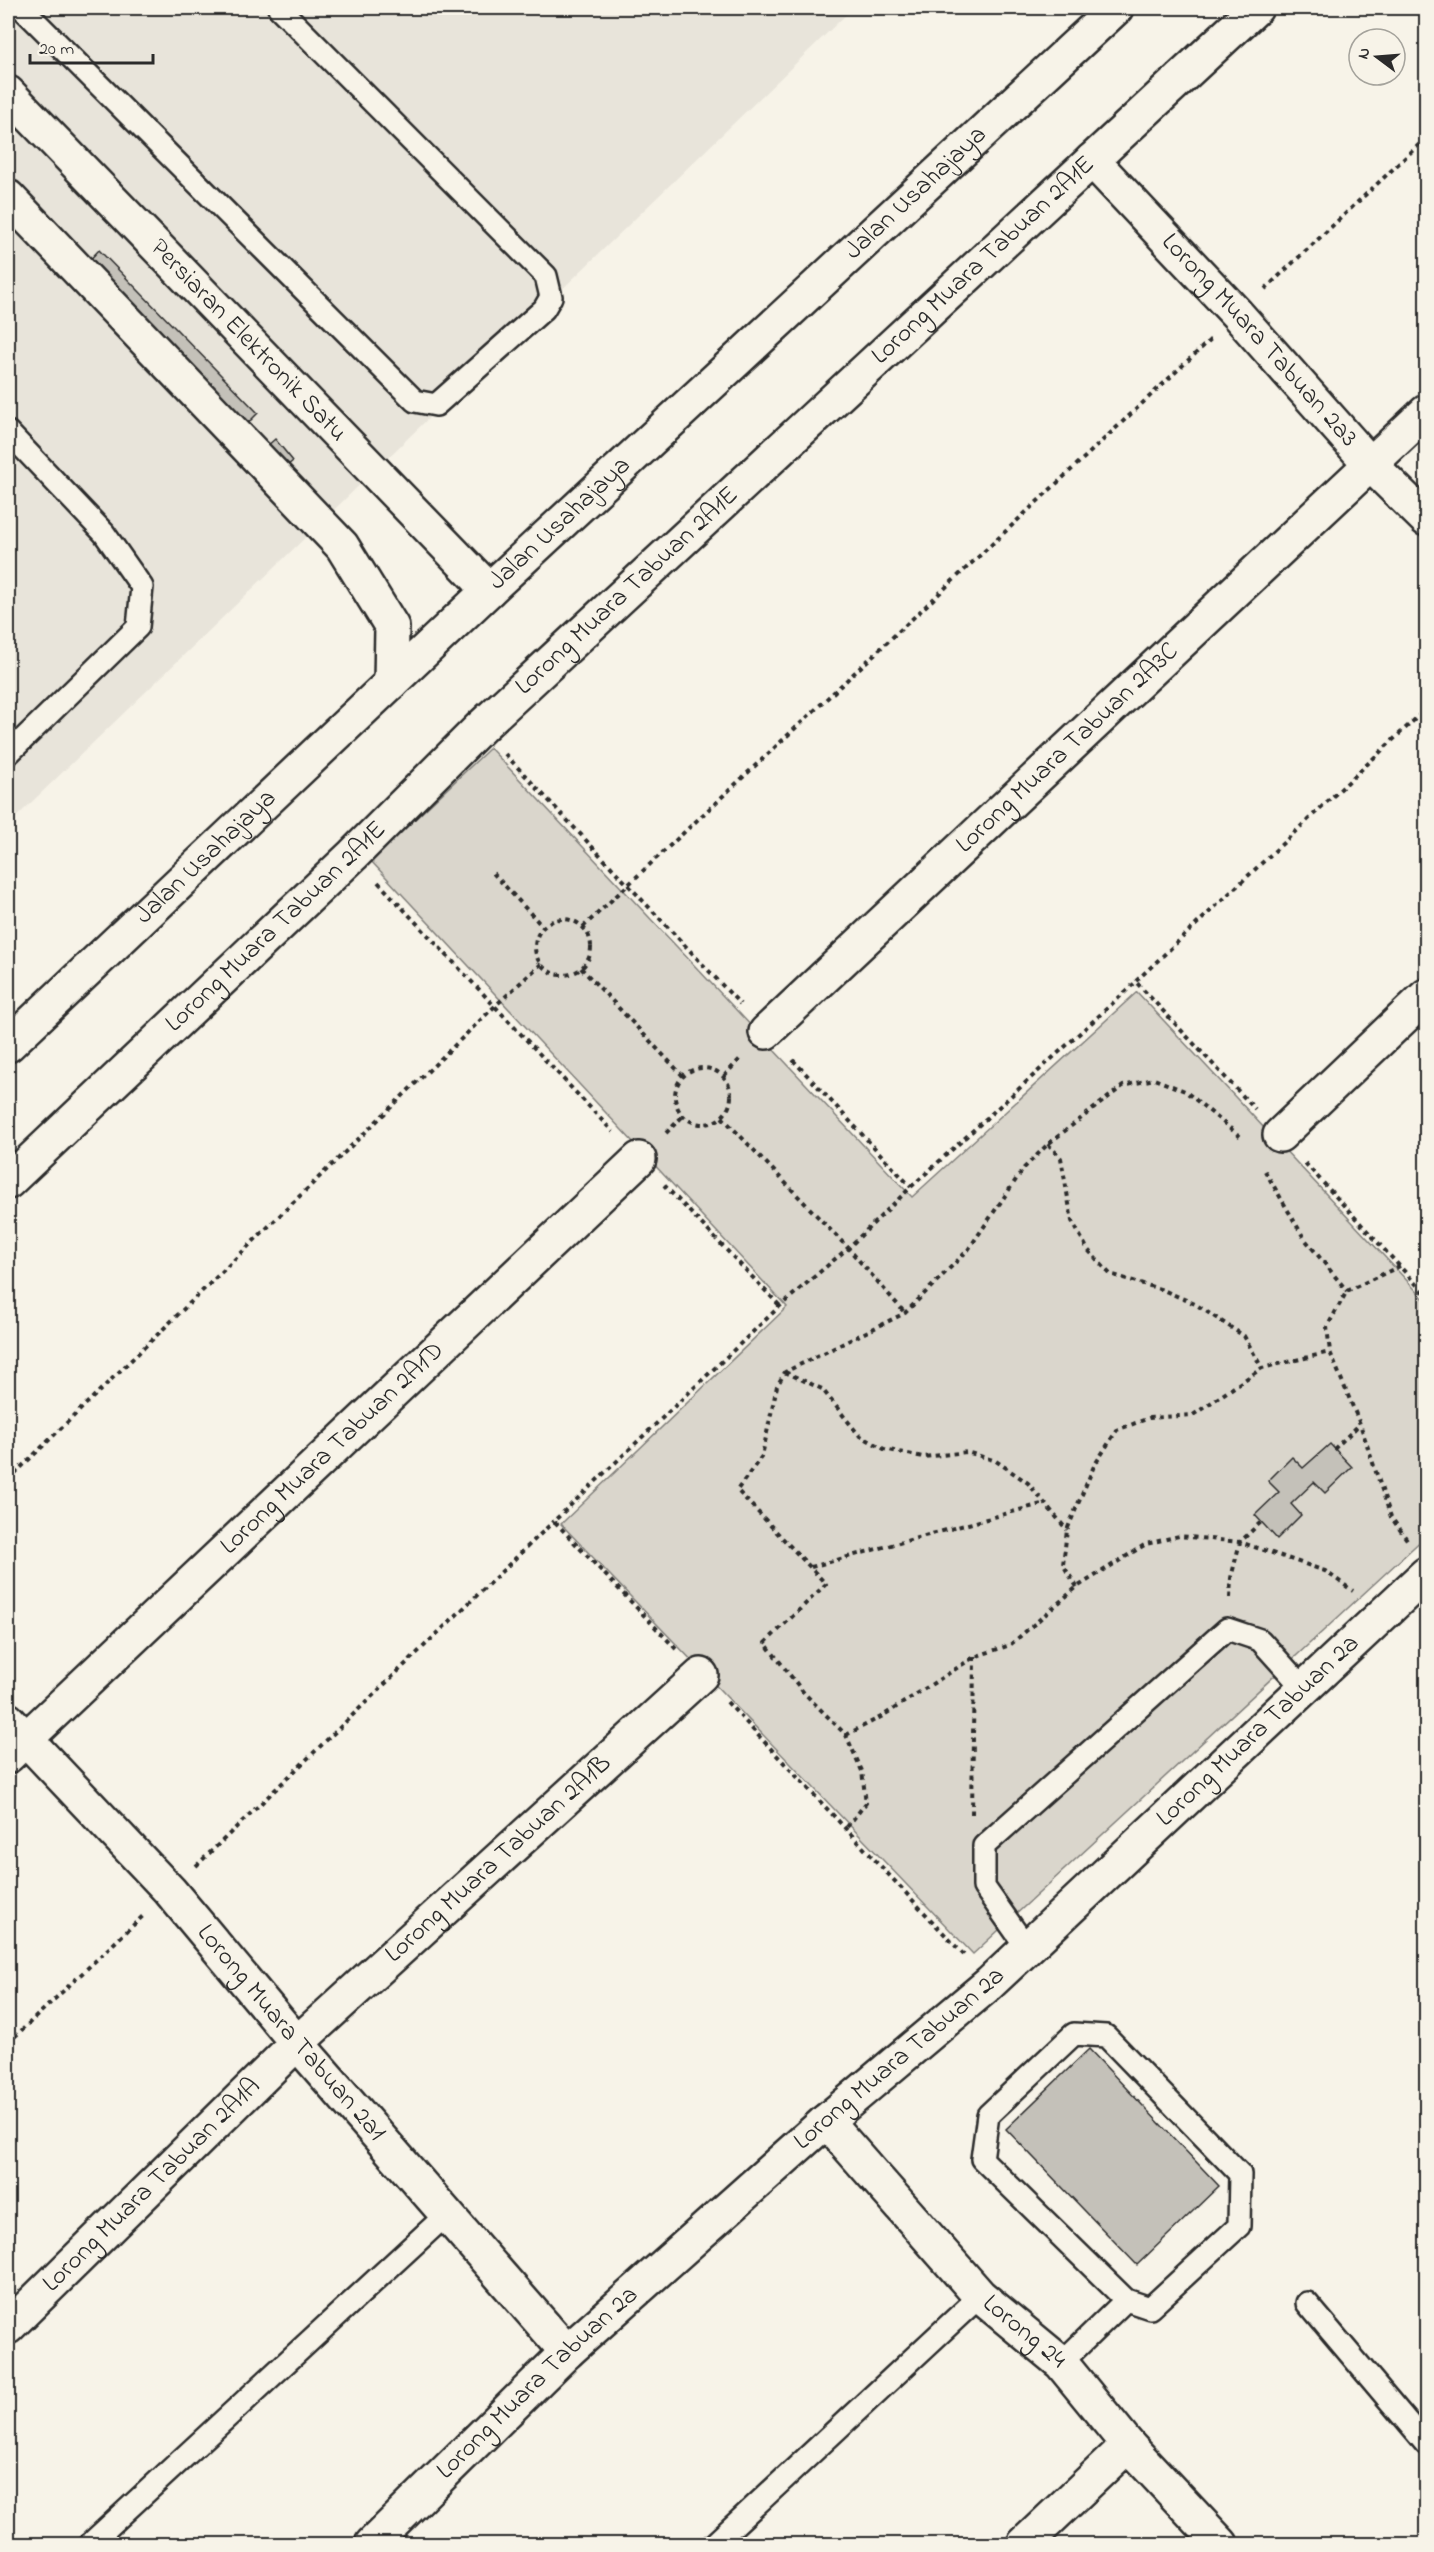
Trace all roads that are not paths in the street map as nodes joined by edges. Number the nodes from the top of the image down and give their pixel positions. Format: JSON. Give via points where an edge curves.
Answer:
{"nodes":[{"id":1,"x":22,"y":8,"type":"edge"},
{"id":2,"x":279,"y":8,"type":"edge"},
{"id":3,"x":1116,"y":8,"type":"edge"},
{"id":4,"x":1256,"y":8,"type":"edge"},
{"id":5,"x":8,"y":93,"type":"edge"},
{"id":6,"x":1092,"y":160,"type":"junction"},
{"id":7,"x":8,"y":197,"type":"edge"},
{"id":8,"x":1426,"y":412,"type":"edge"},
{"id":9,"x":8,"y":432,"type":"edge"},
{"id":10,"x":1371,"y":465,"type":"junction"},
{"id":11,"x":1426,"y":519,"type":"edge"},
{"id":12,"x":489,"y":590,"type":"junction"},
{"id":13,"x":391,"y":683,"type":"junction"},
{"id":14,"x":8,"y":754,"type":"edge"},
{"id":15,"x":1426,"y":996,"type":"edge"},
{"id":16,"x":766,"y":1032,"type":"road end"},
{"id":17,"x":8,"y":1045,"type":"edge"},
{"id":18,"x":1280,"y":1135,"type":"road end"},
{"id":19,"x":639,"y":1159,"type":"road end"},
{"id":20,"x":8,"y":1182,"type":"edge"},
{"id":21,"x":1419,"y":1561,"type":"edge"},
{"id":22,"x":701,"y":1675,"type":"road end"},
{"id":23,"x":1304,"y":1689,"type":"junction"},
{"id":24,"x":13,"y":1738,"type":"edge"},
{"id":25,"x":1027,"y":1948,"type":"junction"},
{"id":26,"x":297,"y":2043,"type":"junction"},
{"id":27,"x":826,"y":2121,"type":"junction"},
{"id":28,"x":447,"y":2214,"type":"junction"},
{"id":29,"x":980,"y":2296,"type":"junction"},
{"id":30,"x":1126,"y":2300,"type":"junction"},
{"id":31,"x":1306,"y":2303,"type":"dead end"},
{"id":32,"x":8,"y":2327,"type":"edge"},
{"id":33,"x":567,"y":2352,"type":"junction"},
{"id":34,"x":1061,"y":2363,"type":"junction"},
{"id":35,"x":1426,"y":2444,"type":"edge"},
{"id":36,"x":1128,"y":2445,"type":"junction"},
{"id":37,"x":90,"y":2544,"type":"edge"},
{"id":38,"x":372,"y":2544,"type":"edge"},
{"id":39,"x":714,"y":2544,"type":"edge"},
{"id":40,"x":1024,"y":2544,"type":"edge"},
{"id":41,"x":1221,"y":2544,"type":"edge"}],
"edges":[{"from":1,"to":2,"type":"lane","via":[[415,401],[436,405],[544,309],[551,297],[546,276]]},
{"from":3,"to":12,"type":"street","name":"Jalan Usahajaya"},
{"from":4,"to":6,"type":"street","name":"Lorong Muara Tabuan 2A1E"},
{"from":5,"to":12,"type":"street","name":"Persiaran Elektronik Satu"},
{"from":6,"to":10,"type":"street","name":"Lorong Muara Tabuan 2a3","via":[[1238,315]]},
{"from":6,"to":20,"type":"street","name":"Lorong Muara Tabuan 2A1E","via":[[481,727],[353,855]]},
{"from":7,"to":13,"type":"street","via":[[342,546],[392,627]]},
{"from":8,"to":10,"type":"street","name":"Lorong Muara Tabuan 2A3C"},
{"from":9,"to":14,"type":"lane","via":[[104,533],[142,587],[138,627]]},
{"from":10,"to":11,"type":"street","name":"Lorong Muara Tabuan 2a3"},
{"from":10,"to":16,"type":"street","name":"Lorong Muara Tabuan 2A3C"},
{"from":12,"to":13,"type":"street","name":"Jalan Usahajaya"},
{"from":13,"to":17,"type":"street","name":"Jalan Usahajaya"},
{"from":15,"to":18,"type":"street"},
{"from":19,"to":24,"type":"street","name":"Lorong Muara Tabuan 2A1D"},
{"from":21,"to":23,"type":"street","name":"Lorong Muara Tabuan 2a"},
{"from":22,"to":26,"type":"street","name":"Lorong Muara Tabuan 2A1B"},
{"from":23,"to":25,"type":"street","name":"Lorong Muara Tabuan 2a"},
{"from":23,"to":25,"type":"lane","via":[[1260,1641],[1227,1629],[984,1846],[984,1887]]},
{"from":24,"to":26,"type":"street","name":"Lorong Muara Tabuan 2a1","via":[[170,1891]]},
{"from":25,"to":27,"type":"street","name":"Lorong Muara Tabuan 2a"},
{"from":26,"to":28,"type":"street","name":"Lorong Muara Tabuan 2a1"},
{"from":26,"to":32,"type":"street","name":"Lorong Muara Tabuan 2A1A"},
{"from":27,"to":29,"type":"street","name":"Lorong 24"},
{"from":27,"to":33,"type":"street","name":"Lorong Muara Tabuan 2a"},
{"from":28,"to":33,"type":"street","name":"Lorong Muara Tabuan 2a1"},
{"from":28,"to":37,"type":"lane"},
{"from":29,"to":34,"type":"street","name":"Lorong 24"},
{"from":29,"to":39,"type":"lane"},
{"from":30,"to":30,"type":"lane","via":[[1150,2308],[1239,2226],[1240,2174],[1106,2036],[1074,2034],[988,2115],[982,2159]]},
{"from":30,"to":34,"type":"lane"},
{"from":31,"to":35,"type":"lane"},
{"from":33,"to":38,"type":"street","name":"Lorong Muara Tabuan 2a"},
{"from":34,"to":36,"type":"street","name":"Lorong 24"},
{"from":36,"to":40,"type":"street"},
{"from":36,"to":41,"type":"street","name":"Lorong 24"}]}
